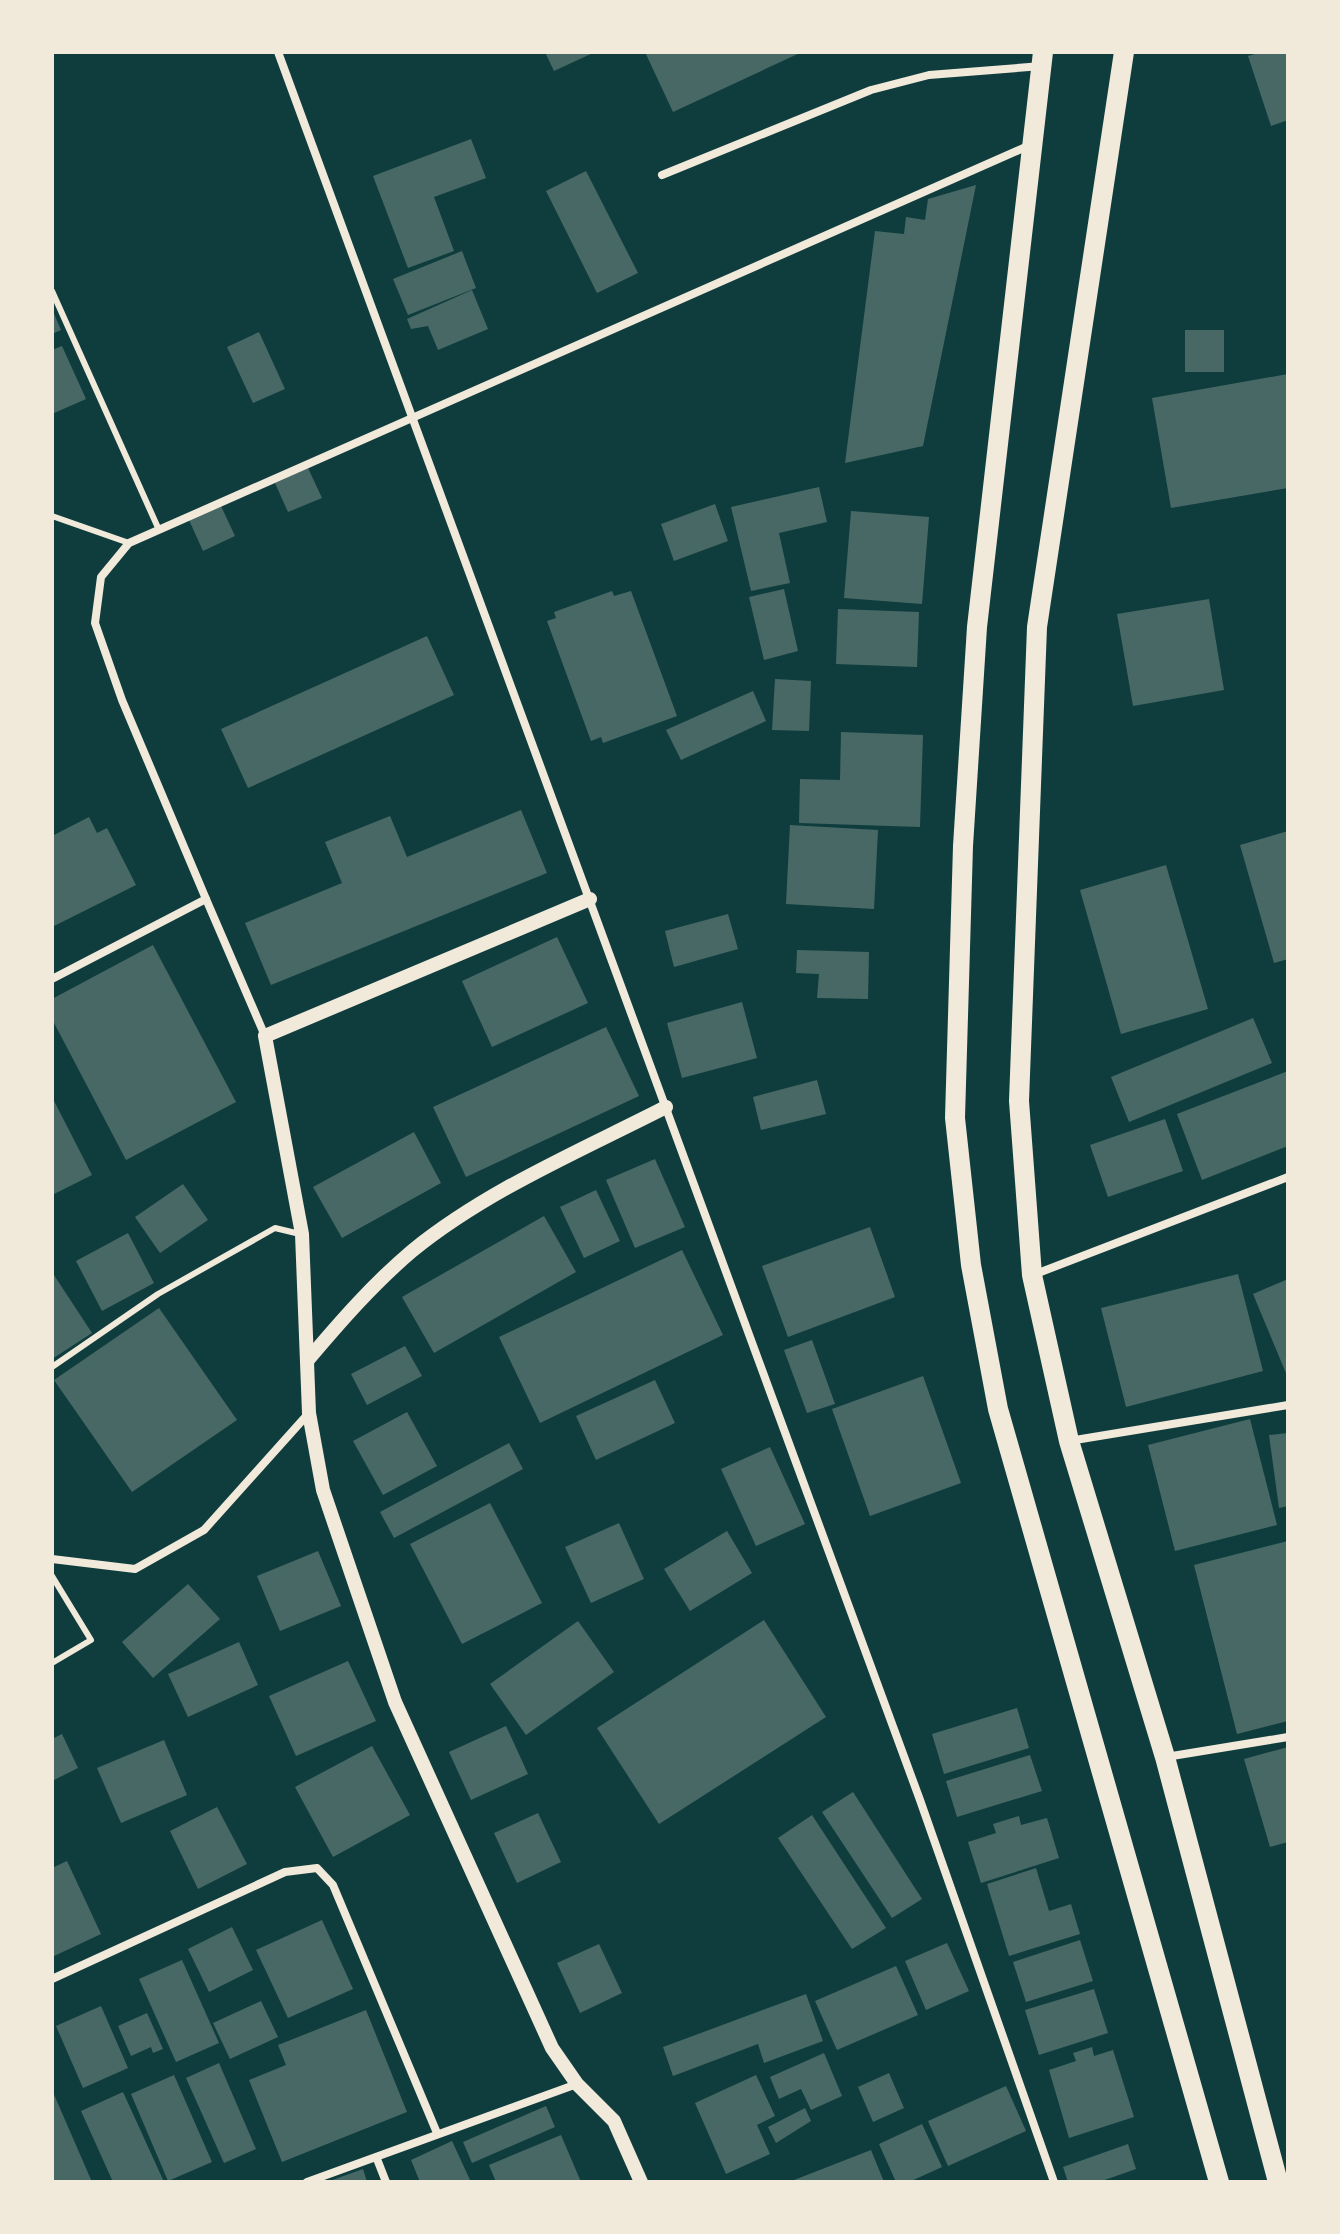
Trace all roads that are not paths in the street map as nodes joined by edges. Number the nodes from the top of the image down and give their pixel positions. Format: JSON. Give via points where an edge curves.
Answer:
{"nodes":[{"id":1,"x":278,"y":52,"type":"edge"},
{"id":2,"x":1124,"y":52,"type":"edge"},
{"id":3,"x":1042,"y":59,"type":"edge"},
{"id":4,"x":1034,"y":144,"type":"junction"},
{"id":5,"x":662,"y":175,"type":"dead end"},
{"id":6,"x":52,"y":291,"type":"edge"},
{"id":7,"x":412,"y":416,"type":"junction"},
{"id":8,"x":52,"y":516,"type":"edge"},
{"id":9,"x":159,"y":530,"type":"junction"},
{"id":10,"x":129,"y":543,"type":"junction"},
{"id":11,"x":206,"y":899,"type":"junction"},
{"id":12,"x":590,"y":899,"type":"junction"},
{"id":13,"x":52,"y":979,"type":"edge"},
{"id":14,"x":265,"y":1036,"type":"junction"},
{"id":15,"x":666,"y":1107,"type":"junction"},
{"id":16,"x":1288,"y":1177,"type":"edge"},
{"id":17,"x":302,"y":1234,"type":"junction"},
{"id":18,"x":1032,"y":1275,"type":"junction"},
{"id":19,"x":307,"y":1361,"type":"junction"},
{"id":20,"x":52,"y":1367,"type":"edge"},
{"id":21,"x":1288,"y":1405,"type":"edge"},
{"id":22,"x":309,"y":1413,"type":"junction"},
{"id":23,"x":1069,"y":1441,"type":"junction"},
{"id":24,"x":52,"y":1559,"type":"edge"},
{"id":25,"x":52,"y":1576,"type":"edge"},
{"id":26,"x":52,"y":1663,"type":"edge"},
{"id":27,"x":1288,"y":1737,"type":"edge"},
{"id":28,"x":1165,"y":1757,"type":"junction"},
{"id":29,"x":52,"y":1979,"type":"edge"},
{"id":30,"x":577,"y":2084,"type":"junction"},
{"id":31,"x":437,"y":2133,"type":"junction"},
{"id":32,"x":377,"y":2159,"type":"junction"},
{"id":33,"x":307,"y":2182,"type":"edge"},
{"id":34,"x":386,"y":2182,"type":"edge"},
{"id":35,"x":641,"y":2182,"type":"edge"},
{"id":36,"x":1054,"y":2182,"type":"edge"},
{"id":37,"x":1219,"y":2182,"type":"edge"},
{"id":38,"x":1278,"y":2182,"type":"edge"}],
"edges":[{"from":1,"to":7,"type":"street"},
{"from":2,"to":18,"type":"main road","via":[[1037,627],[1019,1101]]},
{"from":3,"to":4,"type":"main road"},
{"from":3,"to":5,"type":"street","via":[[929,75],[871,90]]},
{"from":4,"to":7,"type":"street"},
{"from":4,"to":37,"type":"main road","via":[[977,627],[963,846],[955,1118],[971,1265],[998,1409]]},
{"from":6,"to":9,"type":"lane"},
{"from":7,"to":9,"type":"street"},
{"from":7,"to":12,"type":"street"},
{"from":8,"to":10,"type":"lane"},
{"from":9,"to":10,"type":"street"},
{"from":10,"to":11,"type":"street","via":[[101,577],[95,623]]},
{"from":11,"to":13,"type":"street"},
{"from":11,"to":14,"type":"street"},
{"from":12,"to":14,"type":"street"},
{"from":12,"to":15,"type":"street"},
{"from":14,"to":17,"type":"street"},
{"from":15,"to":19,"type":"street","via":[[497,1194],[413,1251]]},
{"from":15,"to":36,"type":"street"},
{"from":16,"to":18,"type":"street"},
{"from":17,"to":19,"type":"street"},
{"from":17,"to":20,"type":"lane","via":[[275,1228],[158,1294]]},
{"from":18,"to":23,"type":"main road"},
{"from":19,"to":22,"type":"street"},
{"from":21,"to":23,"type":"street"},
{"from":22,"to":24,"type":"street","via":[[204,1530],[135,1569]]},
{"from":22,"to":30,"type":"street","via":[[323,1490],[395,1702],[552,2048]]},
{"from":23,"to":28,"type":"main road"},
{"from":25,"to":26,"type":"lane","via":[[91,1640]]},
{"from":27,"to":28,"type":"street"},
{"from":28,"to":38,"type":"main road"},
{"from":29,"to":31,"type":"street","via":[[285,1872],[317,1868],[333,1885]]},
{"from":30,"to":31,"type":"street"},
{"from":30,"to":35,"type":"street","via":[[614,2121]]},
{"from":31,"to":32,"type":"street"},
{"from":32,"to":33,"type":"street"},
{"from":32,"to":34,"type":"street"}]}
